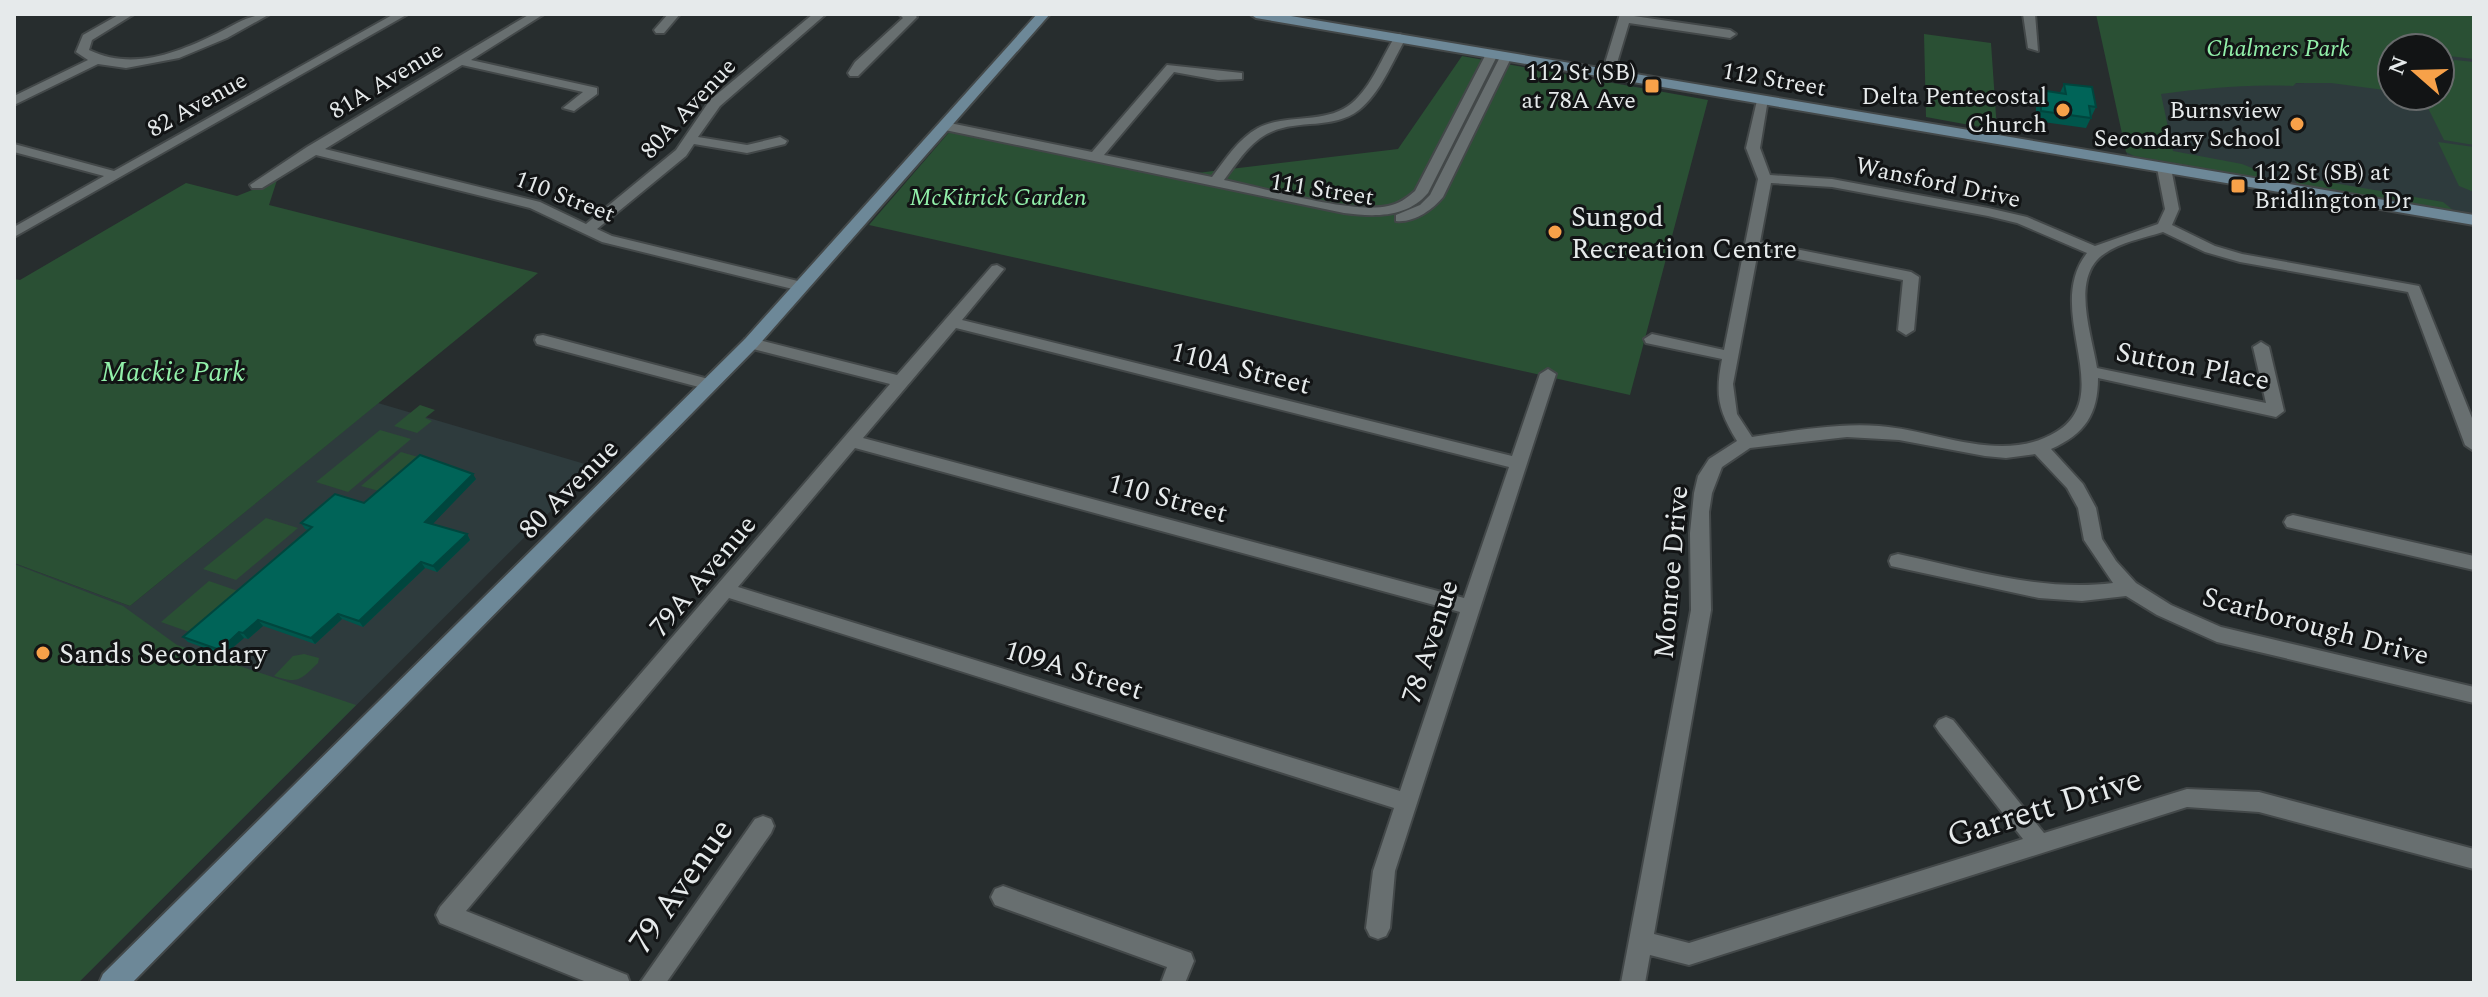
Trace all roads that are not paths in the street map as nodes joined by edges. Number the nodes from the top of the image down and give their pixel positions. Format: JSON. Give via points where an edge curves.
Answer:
{"nodes":[{"id":1,"x":128,"y":14,"type":"edge"},
{"id":2,"x":264,"y":14,"type":"edge"},
{"id":3,"x":402,"y":14,"type":"edge"},
{"id":4,"x":538,"y":14,"type":"edge"},
{"id":5,"x":674,"y":14,"type":"edge"},
{"id":6,"x":820,"y":14,"type":"edge"},
{"id":7,"x":1044,"y":14,"type":"edge"},
{"id":8,"x":1256,"y":14,"type":"edge"},
{"id":9,"x":2029,"y":14,"type":"edge"},
{"id":10,"x":908,"y":16,"type":"edge"},
{"id":11,"x":1625,"y":16,"type":"edge"},
{"id":12,"x":660,"y":30,"type":"dead end"},
{"id":13,"x":1730,"y":34,"type":"dead end"},
{"id":14,"x":1400,"y":38,"type":"junction"},
{"id":15,"x":2034,"y":48,"type":"dead end"},
{"id":16,"x":1499,"y":55,"type":"junction"},
{"id":17,"x":95,"y":61,"type":"junction"},
{"id":18,"x":460,"y":61,"type":"junction"},
{"id":19,"x":854,"y":73,"type":"dead end"},
{"id":20,"x":1608,"y":73,"type":"junction"},
{"id":21,"x":1238,"y":76,"type":"dead end"},
{"id":22,"x":1762,"y":99,"type":"junction"},
{"id":23,"x":14,"y":101,"type":"edge"},
{"id":24,"x":569,"y":108,"type":"dead end"},
{"id":25,"x":945,"y":126,"type":"junction"},
{"id":26,"x":692,"y":140,"type":"junction"},
{"id":27,"x":780,"y":141,"type":"dead end"},
{"id":28,"x":14,"y":148,"type":"edge"},
{"id":29,"x":312,"y":150,"type":"junction"},
{"id":30,"x":1095,"y":157,"type":"junction"},
{"id":31,"x":1138,"y":166,"type":"junction"},
{"id":32,"x":2164,"y":168,"type":"junction"},
{"id":33,"x":115,"y":175,"type":"junction"},
{"id":34,"x":1765,"y":179,"type":"junction"},
{"id":35,"x":1215,"y":182,"type":"junction"},
{"id":36,"x":257,"y":185,"type":"dead end"},
{"id":37,"x":2474,"y":220,"type":"edge"},
{"id":38,"x":2164,"y":227,"type":"junction"},
{"id":39,"x":587,"y":230,"type":"junction"},
{"id":40,"x":14,"y":233,"type":"edge"},
{"id":41,"x":1751,"y":245,"type":"junction"},
{"id":42,"x":2096,"y":252,"type":"junction"},
{"id":43,"x":997,"y":269,"type":"dead end"},
{"id":44,"x":801,"y":286,"type":"junction"},
{"id":45,"x":952,"y":322,"type":"junction"},
{"id":46,"x":1906,"y":330,"type":"dead end"},
{"id":47,"x":1652,"y":339,"type":"dead end"},
{"id":48,"x":543,"y":340,"type":"dead end"},
{"id":49,"x":751,"y":343,"type":"junction"},
{"id":50,"x":2261,"y":347,"type":"dead end"},
{"id":51,"x":1729,"y":356,"type":"junction"},
{"id":52,"x":2088,"y":371,"type":"junction"},
{"id":53,"x":1548,"y":374,"type":"dead end"},
{"id":54,"x":902,"y":382,"type":"junction"},
{"id":55,"x":710,"y":385,"type":"junction"},
{"id":56,"x":2469,"y":418,"type":"edge"},
{"id":57,"x":851,"y":441,"type":"junction"},
{"id":58,"x":1747,"y":443,"type":"junction"},
{"id":59,"x":2474,"y":445,"type":"edge"},
{"id":60,"x":2040,"y":448,"type":"junction"},
{"id":61,"x":1518,"y":463,"type":"junction"},
{"id":62,"x":2293,"y":522,"type":"dead end"},
{"id":63,"x":1898,"y":561,"type":"dead end"},
{"id":64,"x":2474,"y":563,"type":"edge"},
{"id":65,"x":2129,"y":588,"type":"junction"},
{"id":66,"x":726,"y":590,"type":"junction"},
{"id":67,"x":1469,"y":607,"type":"junction"},
{"id":68,"x":2474,"y":695,"type":"edge"},
{"id":69,"x":1946,"y":726,"type":"dead end"},
{"id":70,"x":1406,"y":802,"type":"junction"},
{"id":71,"x":763,"y":826,"type":"dead end"},
{"id":72,"x":2038,"y":842,"type":"junction"},
{"id":73,"x":2474,"y":859,"type":"edge"},
{"id":74,"x":1003,"y":897,"type":"dead end"},
{"id":75,"x":1378,"y":928,"type":"dead end"},
{"id":76,"x":1641,"y":942,"type":"junction"},
{"id":77,"x":1177,"y":972,"type":"edge"},
{"id":78,"x":113,"y":983,"type":"edge"},
{"id":79,"x":618,"y":983,"type":"edge"},
{"id":80,"x":652,"y":983,"type":"edge"},
{"id":81,"x":1633,"y":983,"type":"edge"}],
"edges":[{"from":1,"to":17,"type":"street","via":[[87,38],[82,52]]},
{"from":2,"to":17,"type":"street","via":[[200,47],[163,59]]},
{"from":3,"to":33,"type":"street","name":"82 Avenue"},
{"from":4,"to":18,"type":"street","name":"81A Avenue"},
{"from":5,"to":12,"type":"street"},
{"from":6,"to":26,"type":"street","name":"80A Avenue","via":[[715,103]]},
{"from":7,"to":25,"type":"street","name":"80 Avenue"},
{"from":8,"to":14,"type":"street","name":"112 Street"},
{"from":9,"to":15,"type":"street"},
{"from":10,"to":19,"type":"street"},
{"from":11,"to":13,"type":"street"},
{"from":11,"to":20,"type":"street"},
{"from":14,"to":16,"type":"street","name":"112 Street"},
{"from":14,"to":35,"type":"street","via":[[1352,109],[1267,128]]},
{"from":16,"to":20,"type":"street","name":"112 Street"},
{"from":16,"to":31,"type":"street","name":"111 Street","via":[[1436,197],[1402,217],[1349,220],[1222,194]]},
{"from":16,"to":35,"type":"street","name":"111 Street","via":[[1421,193],[1407,205],[1357,211]]},
{"from":17,"to":23,"type":"street"},
{"from":18,"to":24,"type":"street","via":[[593,91]]},
{"from":18,"to":29,"type":"street","name":"81A Avenue"},
{"from":20,"to":22,"type":"street","name":"112 Street"},
{"from":21,"to":30,"type":"street","via":[[1174,63]]},
{"from":22,"to":32,"type":"street","name":"112 Street"},
{"from":22,"to":34,"type":"street","via":[[1753,148]]},
{"from":25,"to":30,"type":"street","name":"111 Street"},
{"from":25,"to":44,"type":"street","name":"80 Avenue"},
{"from":26,"to":27,"type":"street","via":[[747,149]]},
{"from":26,"to":39,"type":"street","name":"80A Avenue","via":[[660,173]]},
{"from":28,"to":33,"type":"street"},
{"from":29,"to":36,"type":"street","name":"81A Avenue"},
{"from":29,"to":39,"type":"street","name":"110 Street","via":[[535,205]]},
{"from":30,"to":31,"type":"street","name":"111 Street"},
{"from":31,"to":35,"type":"street","name":"111 Street"},
{"from":32,"to":37,"type":"street","name":"112 Street"},
{"from":32,"to":38,"type":"street","via":[[2172,209]]},
{"from":33,"to":40,"type":"street","name":"82 Avenue"},
{"from":34,"to":41,"type":"street"},
{"from":34,"to":42,"type":"street","name":"Wansford Drive","via":[[1832,183],[1988,212],[2022,220]]},
{"from":38,"to":42,"type":"street"},
{"from":38,"to":56,"type":"street","via":[[2240,258],[2414,289]]},
{"from":39,"to":44,"type":"street","name":"110 Street"},
{"from":41,"to":46,"type":"street","via":[[1911,277]]},
{"from":41,"to":51,"type":"street"},
{"from":42,"to":52,"type":"street","via":[[2083,270],[2078,290]]},
{"from":43,"to":45,"type":"street","name":"79A Avenue"},
{"from":44,"to":49,"type":"street","name":"80 Avenue"},
{"from":45,"to":54,"type":"street","name":"79A Avenue"},
{"from":45,"to":61,"type":"street","name":"110A Street"},
{"from":47,"to":51,"type":"street"},
{"from":48,"to":55,"type":"street"},
{"from":49,"to":54,"type":"street"},
{"from":49,"to":55,"type":"street","name":"80 Avenue"},
{"from":50,"to":52,"type":"street","name":"Sutton Place","via":[[2276,411]]},
{"from":51,"to":58,"type":"street","via":[[1725,402]]},
{"from":52,"to":60,"type":"street","via":[[2090,396],[2083,419]]},
{"from":53,"to":61,"type":"street","name":"78 Avenue"},
{"from":54,"to":57,"type":"street","name":"79A Avenue"},
{"from":55,"to":78,"type":"street","name":"80 Avenue"},
{"from":56,"to":59,"type":"street"},
{"from":57,"to":66,"type":"street","name":"79A Avenue"},
{"from":57,"to":67,"type":"street","name":"110 Street"},
{"from":58,"to":60,"type":"street","via":[[1834,431],[1913,436],[1997,451]]},
{"from":58,"to":76,"type":"street","name":"Monroe Drive","via":[[1717,461],[1702,496],[1701,610]]},
{"from":60,"to":65,"type":"street","name":"Scarborough Drive","via":[[2074,484],[2087,508],[2093,540]]},
{"from":61,"to":67,"type":"street","name":"78 Avenue"},
{"from":62,"to":64,"type":"street"},
{"from":63,"to":65,"type":"street","via":[[2039,591],[2082,594]]},
{"from":65,"to":68,"type":"street","name":"Scarborough Drive","via":[[2217,634]]},
{"from":66,"to":70,"type":"street","name":"109A Street"},
{"from":66,"to":79,"type":"street","name":"79A Avenue","via":[[448,915]]},
{"from":67,"to":70,"type":"street","name":"78 Avenue"},
{"from":69,"to":72,"type":"street"},
{"from":70,"to":75,"type":"street","name":"78 Avenue","via":[[1384,871]]},
{"from":71,"to":80,"type":"street","name":"79 Avenue"},
{"from":72,"to":73,"type":"street","name":"Garrett Drive","via":[[2187,798],[2259,802]]},
{"from":72,"to":76,"type":"street","name":"Garrett Drive","via":[[1689,954]]},
{"from":74,"to":77,"type":"street"},
{"from":76,"to":81,"type":"street","name":"Monroe Drive"}]}
